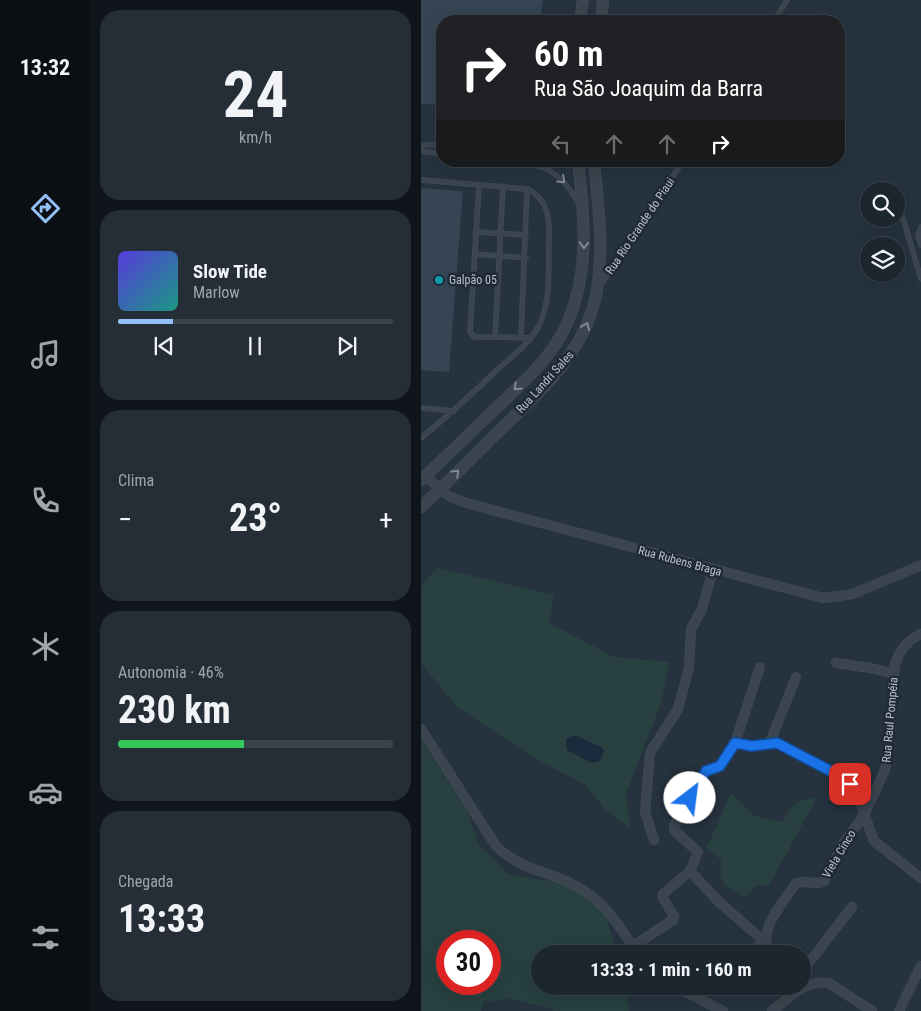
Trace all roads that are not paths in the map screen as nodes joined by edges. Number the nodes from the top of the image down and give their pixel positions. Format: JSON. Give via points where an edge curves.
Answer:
{"nodes":[{"id":1,"x":583,"y":0,"type":"edge"},
{"id":2,"x":603,"y":0,"type":"edge"},
{"id":3,"x":787,"y":0,"type":"edge"},
{"id":4,"x":581,"y":15,"type":"edge"},
{"id":5,"x":602,"y":15,"type":"edge"},
{"id":6,"x":778,"y":15,"type":"edge"},
{"id":7,"x":436,"y":145,"type":"edge"},
{"id":8,"x":421,"y":146,"type":"edge"},
{"id":9,"x":421,"y":151,"type":"edge"},
{"id":10,"x":436,"y":153,"type":"edge"},
{"id":11,"x":544,"y":167,"type":"edge"},
{"id":12,"x":579,"y":167,"type":"edge"},
{"id":13,"x":595,"y":167,"type":"edge"},
{"id":14,"x":679,"y":167,"type":"edge"},
{"id":15,"x":421,"y":180,"type":"edge"},
{"id":16,"x":479,"y":185,"type":"junction"},
{"id":17,"x":503,"y":186,"type":"junction"},
{"id":18,"x":527,"y":188,"type":"junction"},
{"id":19,"x":584,"y":212,"type":"junction"},
{"id":20,"x":599,"y":214,"type":"junction"},
{"id":21,"x":905,"y":225,"type":"edge"},
{"id":22,"x":921,"y":227,"type":"edge"},
{"id":23,"x":476,"y":232,"type":"junction"},
{"id":24,"x":501,"y":234,"type":"junction"},
{"id":25,"x":526,"y":235,"type":"junction"},
{"id":26,"x":921,"y":245,"type":"edge"},
{"id":27,"x":475,"y":254,"type":"junction"},
{"id":28,"x":499,"y":256,"type":"junction"},
{"id":29,"x":526,"y":258,"type":"junction"},
{"id":30,"x":921,"y":279,"type":"edge"},
{"id":31,"x":597,"y":291,"type":"junction"},
{"id":32,"x":495,"y":337,"type":"junction"},
{"id":33,"x":521,"y":338,"type":"junction"},
{"id":34,"x":530,"y":338,"type":"junction"},
{"id":35,"x":421,"y":408,"type":"edge"},
{"id":36,"x":455,"y":411,"type":"junction"},
{"id":37,"x":421,"y":438,"type":"edge"},
{"id":38,"x":423,"y":478,"type":"edge"},
{"id":39,"x":440,"y":489,"type":"junction"},
{"id":40,"x":421,"y":507,"type":"edge"},
{"id":41,"x":921,"y":565,"type":"edge"},
{"id":42,"x":713,"y":570,"type":"junction"},
{"id":43,"x":921,"y":634,"type":"edge"},
{"id":44,"x":836,"y":663,"type":"dead end"},
{"id":45,"x":760,"y":667,"type":"dead end"},
{"id":46,"x":894,"y":674,"type":"junction"},
{"id":47,"x":796,"y":677,"type":"dead end"},
{"id":48,"x":421,"y":729,"type":"edge"},
{"id":49,"x":769,"y":742,"type":"junction"},
{"id":50,"x":735,"y":743,"type":"junction"},
{"id":51,"x":864,"y":815,"type":"junction"},
{"id":52,"x":654,"y":840,"type":"dead end"},
{"id":53,"x":690,"y":871,"type":"junction"},
{"id":54,"x":921,"y":878,"type":"edge"},
{"id":55,"x":852,"y":907,"type":"dead end"},
{"id":56,"x":764,"y":941,"type":"junction"},
{"id":57,"x":632,"y":945,"type":"edge"},
{"id":58,"x":641,"y":945,"type":"edge"},
{"id":59,"x":759,"y":945,"type":"edge"},
{"id":60,"x":766,"y":945,"type":"edge"},
{"id":61,"x":811,"y":960,"type":"edge"},
{"id":62,"x":921,"y":966,"type":"edge"},
{"id":63,"x":811,"y":983,"type":"edge"},
{"id":64,"x":692,"y":995,"type":"edge"},
{"id":65,"x":791,"y":995,"type":"edge"},
{"id":66,"x":723,"y":1011,"type":"edge"},
{"id":67,"x":772,"y":1011,"type":"edge"},
{"id":68,"x":872,"y":1011,"type":"edge"},
{"id":69,"x":899,"y":1011,"type":"edge"}],
"edges":[{"from":1,"to":4,"type":"street"},
{"from":2,"to":5,"type":"street"},
{"from":3,"to":6,"type":"lane"},
{"from":7,"to":8,"type":"lane"},
{"from":9,"to":10,"type":"lane"},
{"from":11,"to":19,"type":"lane","one_way":true,"via":[[566,183]]},
{"from":12,"to":19,"type":"street","name":"Rua Landri Sales"},
{"from":13,"to":20,"type":"street","name":"Rua Landri Sales"},
{"from":14,"to":31,"type":"lane","name":"Rua Rio Grande do Piaui"},
{"from":15,"to":16,"type":"lane"},
{"from":16,"to":17,"type":"lane"},
{"from":16,"to":23,"type":"lane"},
{"from":17,"to":18,"type":"lane"},
{"from":17,"to":24,"type":"lane"},
{"from":18,"to":25,"type":"lane"},
{"from":18,"to":34,"type":"lane","via":[[542,200],[549,227],[545,311]]},
{"from":19,"to":20,"type":"lane"},
{"from":19,"to":38,"type":"street","name":"Rua Landri Sales","one_way":true,"via":[[583,263],[578,290],[560,338],[535,371]]},
{"from":20,"to":31,"type":"street","name":"Rua Landri Sales","via":[[601,253]]},
{"from":21,"to":30,"type":"lane"},
{"from":22,"to":26,"type":"lane","via":[[918,235]]},
{"from":23,"to":24,"type":"lane"},
{"from":23,"to":27,"type":"lane"},
{"from":24,"to":25,"type":"lane"},
{"from":24,"to":28,"type":"lane"},
{"from":25,"to":29,"type":"lane"},
{"from":27,"to":28,"type":"lane"},
{"from":27,"to":32,"type":"lane","via":[[470,332],[474,337]]},
{"from":28,"to":29,"type":"lane"},
{"from":28,"to":32,"type":"lane"},
{"from":29,"to":33,"type":"lane"},
{"from":39,"to":31,"type":"street","name":"Rua Landri Sales","one_way":true,"via":[[564,364],[584,334]]},
{"from":32,"to":33,"type":"lane"},
{"from":33,"to":34,"type":"lane"},
{"from":34,"to":36,"type":"lane"},
{"from":35,"to":36,"type":"lane"},
{"from":36,"to":37,"type":"lane"},
{"from":38,"to":39,"type":"street","name":"Rua Rubens Braga"},
{"from":39,"to":40,"type":"street","name":"Rua Landri Sales"},
{"from":39,"to":42,"type":"street","name":"Rua Rubens Braga","via":[[466,503]]},
{"from":41,"to":42,"type":"street","name":"Rua Rubens Braga","via":[[853,594],[833,598]]},
{"from":42,"to":52,"type":"street","via":[[702,609],[691,629],[689,668],[678,709],[650,753],[645,812]]},
{"from":43,"to":46,"type":"street","name":"Rua Raul Pompéia","via":[[897,655]]},
{"from":44,"to":46,"type":"street"},
{"from":45,"to":50,"type":"street"},
{"from":46,"to":51,"type":"street","name":"Rua Raul Pompéia","via":[[885,770]]},
{"from":47,"to":49,"type":"street"},
{"from":48,"to":57,"type":"street","via":[[496,846],[522,866],[591,894],[607,908]]},
{"from":49,"to":50,"type":"street","via":[[752,746]]},
{"from":49,"to":51,"type":"street","via":[[842,777],[858,797]]},
{"from":50,"to":53,"type":"street","via":[[720,766],[706,771],[674,826],[675,831],[698,852]]},
{"from":51,"to":54,"type":"street","via":[[880,848]]},
{"from":51,"to":56,"type":"street","name":"Viela Cinco","via":[[843,844],[824,881],[815,884],[797,882],[767,929]]},
{"from":53,"to":56,"type":"street","via":[[719,902]]},
{"from":53,"to":58,"type":"street","via":[[663,894],[673,920]]},
{"from":55,"to":61,"type":"street"},
{"from":56,"to":59,"type":"street"},
{"from":56,"to":60,"type":"street"},
{"from":62,"to":69,"type":"street"},
{"from":63,"to":68,"type":"street","via":[[829,983]]},
{"from":64,"to":66,"type":"street"},
{"from":65,"to":67,"type":"street"}]}
